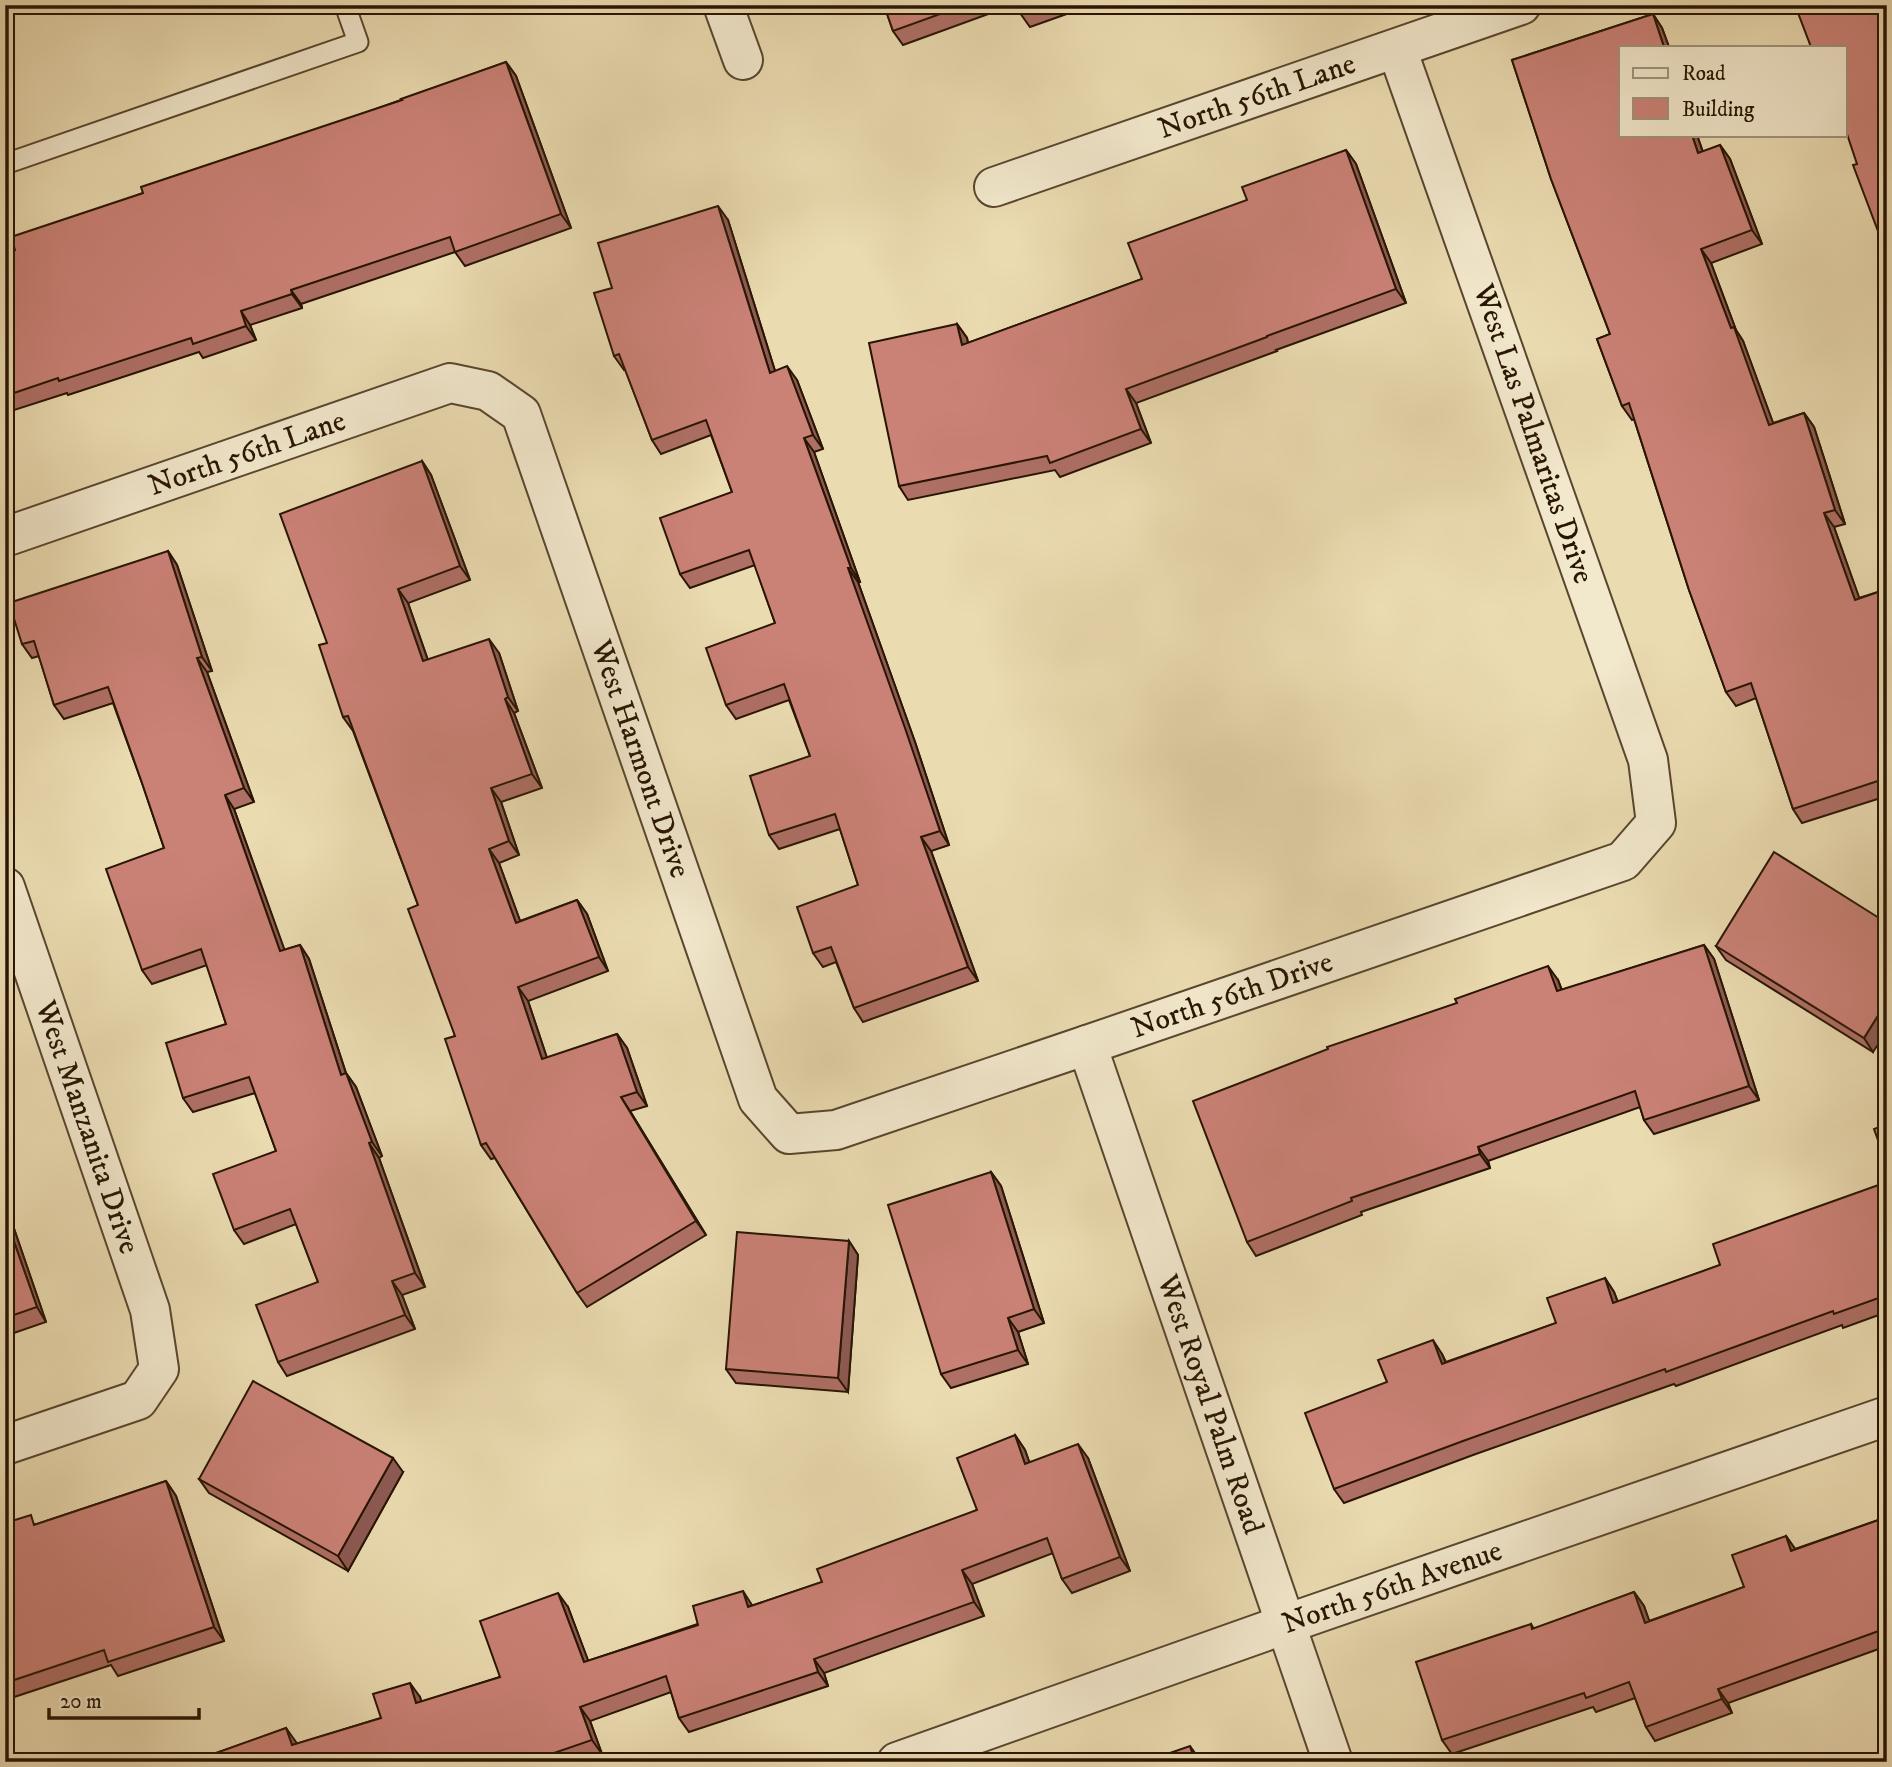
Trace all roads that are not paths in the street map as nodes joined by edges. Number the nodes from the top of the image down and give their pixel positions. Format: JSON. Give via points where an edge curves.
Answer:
{"nodes":[{"id":1,"x":345,"y":5,"type":"edge"},
{"id":2,"x":723,"y":5,"type":"edge"},
{"id":3,"x":1521,"y":5,"type":"edge"},
{"id":4,"x":1397,"y":49,"type":"junction"},
{"id":5,"x":743,"y":60,"type":"dead end"},
{"id":6,"x":5,"y":164,"type":"edge"},
{"id":7,"x":994,"y":187,"type":"dead end"},
{"id":8,"x":488,"y":391,"type":"joint"},
{"id":9,"x":5,"y":537,"type":"edge"},
{"id":10,"x":1656,"y":823,"type":"joint"},
{"id":11,"x":5,"y":887,"type":"edge"},
{"id":12,"x":1087,"y":1045,"type":"junction"},
{"id":13,"x":789,"y":1134,"type":"joint"},
{"id":14,"x":1887,"y":1416,"type":"edge"},
{"id":15,"x":5,"y":1445,"type":"edge"},
{"id":16,"x":1286,"y":1624,"type":"junction"},
{"id":17,"x":897,"y":1762,"type":"edge"},
{"id":18,"x":1333,"y":1762,"type":"edge"}],
"edges":[{"from":1,"to":6,"type":"lane","via":[[358,42]]},
{"from":2,"to":5,"type":"street"},
{"from":3,"to":4,"type":"street","name":"North 56th Lane"},
{"from":4,"to":7,"type":"street","name":"North 56th Lane"},
{"from":4,"to":10,"type":"street","name":"West Las Palmaritas Drive","via":[[1648,760]]},
{"from":8,"to":9,"type":"street","name":"North 56th Lane","via":[[450,383]]},
{"from":8,"to":13,"type":"street","name":"West Harmont Drive","via":[[521,414],[758,1099]]},
{"from":10,"to":12,"type":"street","name":"North 56th Drive","via":[[1623,861]]},
{"from":11,"to":15,"type":"street","name":"West Manzanita Drive","via":[[150,1310],[159,1369],[138,1400]]},
{"from":12,"to":13,"type":"street","name":"North 56th Drive","via":[[836,1130]]},
{"from":12,"to":16,"type":"street","name":"West Royal Palm Road"},
{"from":14,"to":16,"type":"street","name":"North 56th Avenue"},
{"from":16,"to":17,"type":"street","name":"North 56th Avenue"},
{"from":16,"to":18,"type":"street","name":"West Royal Palm Road"}]}
